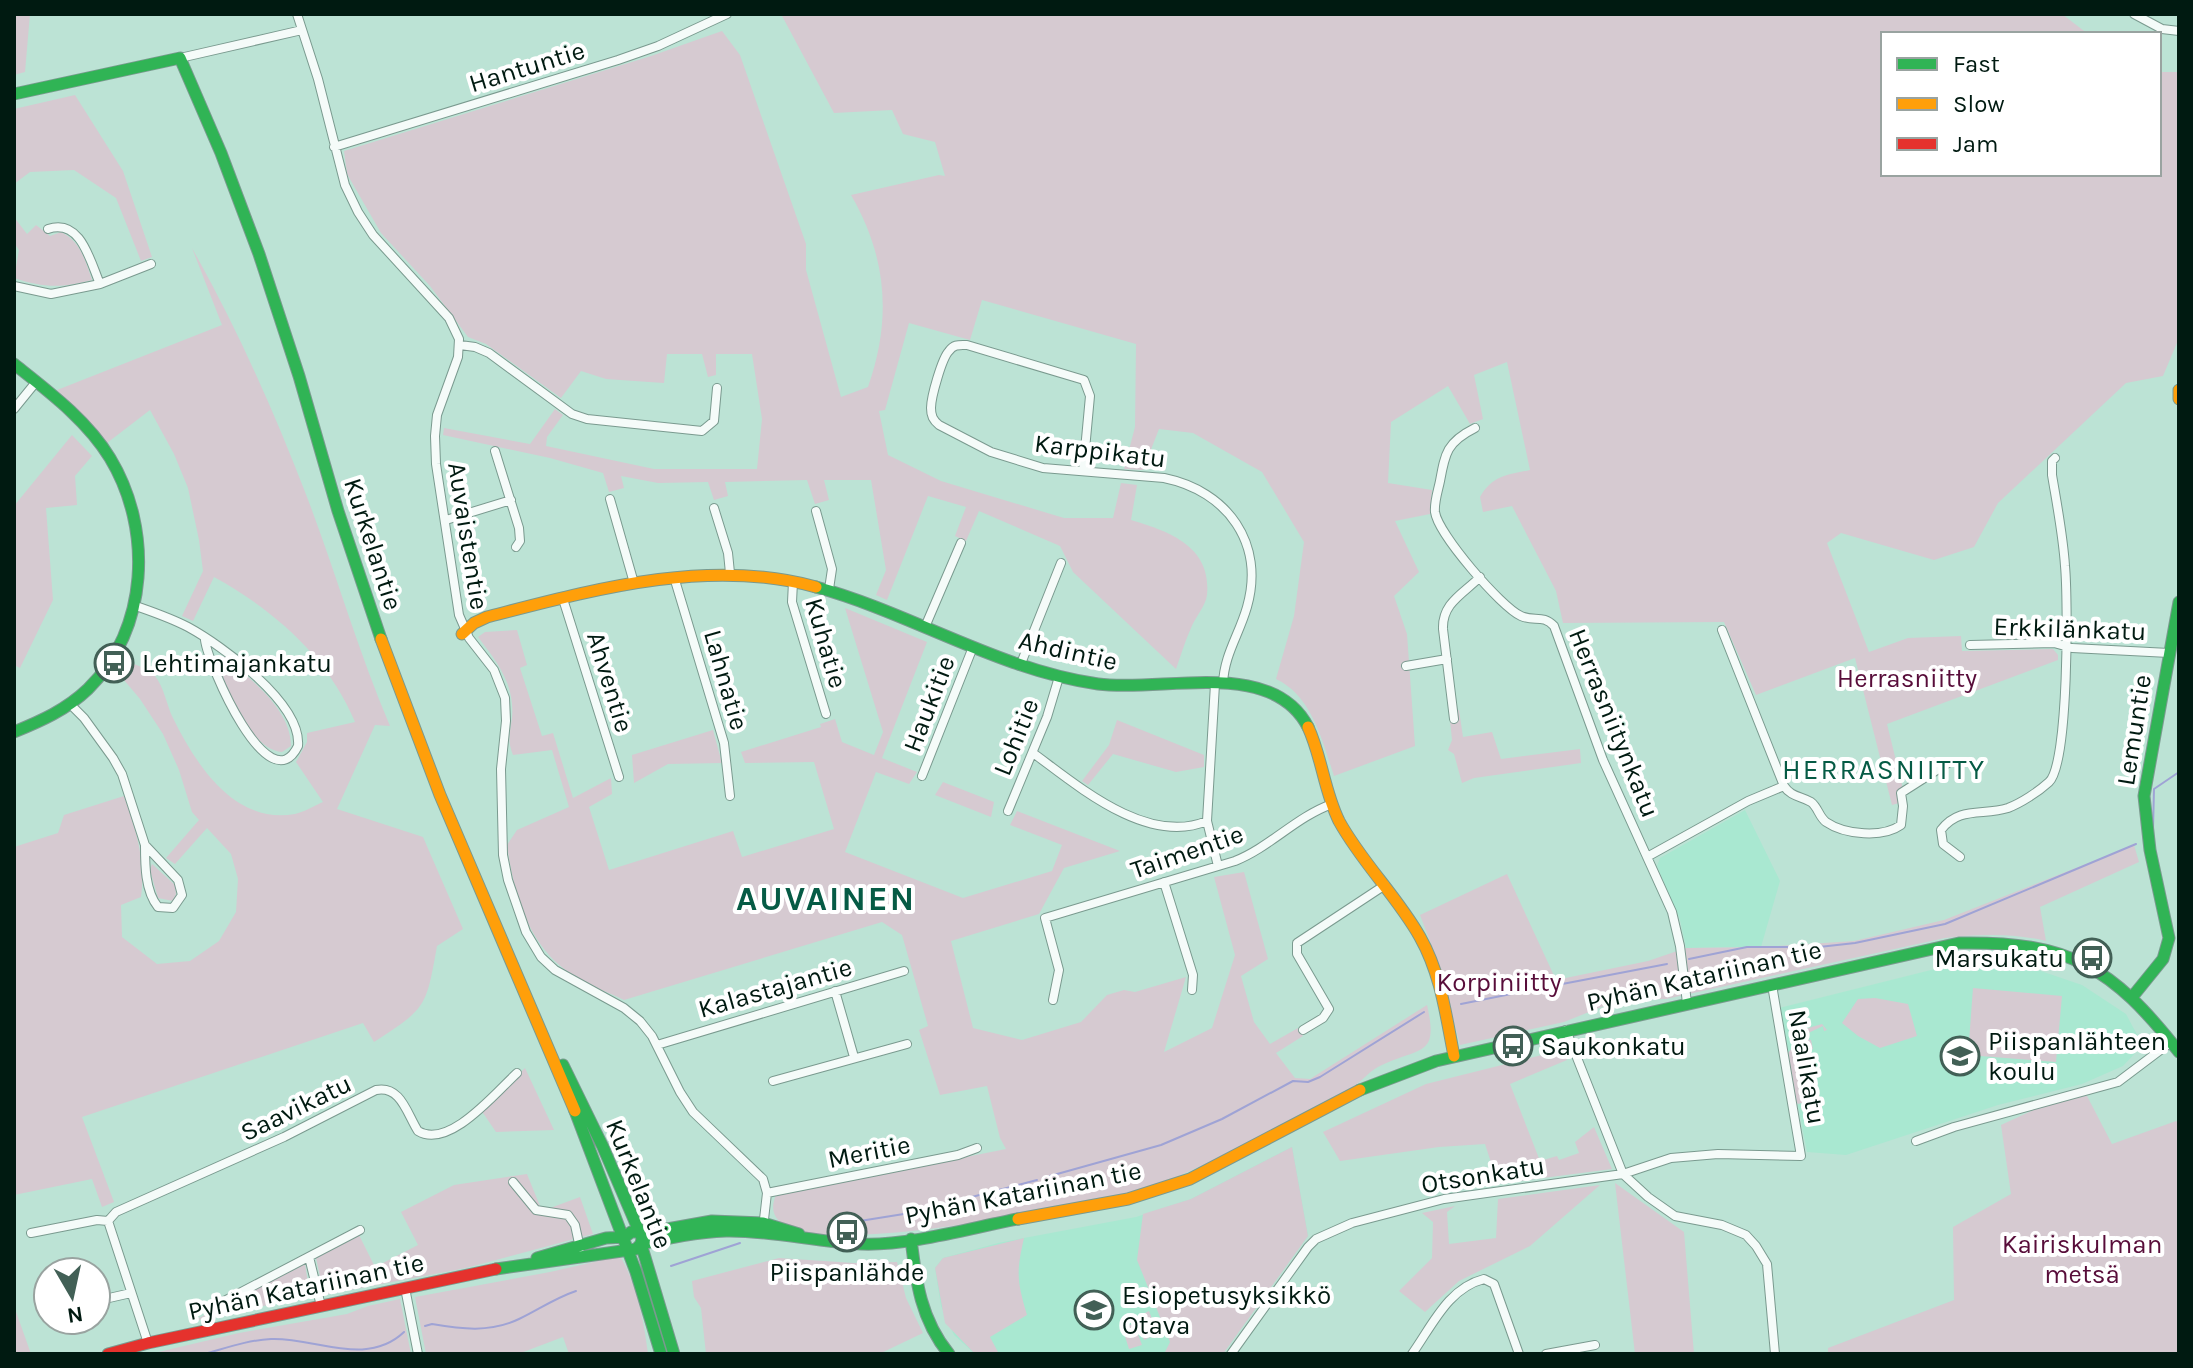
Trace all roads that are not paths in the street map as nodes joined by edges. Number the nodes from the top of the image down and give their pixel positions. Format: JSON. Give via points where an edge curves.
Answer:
{"nodes":[{"id":1,"x":297,"y":14,"type":"edge"},
{"id":2,"x":699,"y":14,"type":"edge"},
{"id":3,"x":727,"y":14,"type":"edge"},
{"id":4,"x":2134,"y":14,"type":"edge"},
{"id":5,"x":703,"y":25,"type":"junction"},
{"id":6,"x":302,"y":30,"type":"junction"},
{"id":7,"x":2179,"y":31,"type":"edge"},
{"id":8,"x":180,"y":58,"type":"junction"},
{"id":9,"x":14,"y":94,"type":"edge"},
{"id":10,"x":334,"y":147,"type":"junction"},
{"id":11,"x":48,"y":229,"type":"dead end"},
{"id":12,"x":151,"y":264,"type":"dead end"},
{"id":13,"x":100,"y":284,"type":"junction"},
{"id":14,"x":14,"y":286,"type":"edge"},
{"id":15,"x":460,"y":345,"type":"junction"},
{"id":16,"x":14,"y":364,"type":"edge"},
{"id":17,"x":36,"y":382,"type":"junction"},
{"id":18,"x":717,"y":388,"type":"dead end"},
{"id":19,"x":2179,"y":390,"type":"edge"},
{"id":20,"x":2179,"y":399,"type":"edge"},
{"id":21,"x":14,"y":409,"type":"edge"},
{"id":22,"x":1475,"y":428,"type":"dead end"},
{"id":23,"x":495,"y":451,"type":"dead end"},
{"id":24,"x":2055,"y":458,"type":"dead end"},
{"id":25,"x":1083,"y":471,"type":"junction"},
{"id":26,"x":610,"y":499,"type":"dead end"},
{"id":27,"x":511,"y":500,"type":"junction"},
{"id":28,"x":714,"y":508,"type":"dead end"},
{"id":29,"x":816,"y":511,"type":"dead end"},
{"id":30,"x":446,"y":520,"type":"junction"},
{"id":31,"x":961,"y":543,"type":"dead end"},
{"id":32,"x":516,"y":547,"type":"dead end"},
{"id":33,"x":1061,"y":563,"type":"dead end"},
{"id":34,"x":730,"y":573,"type":"junction"},
{"id":35,"x":674,"y":577,"type":"junction"},
{"id":36,"x":1480,"y":577,"type":"junction"},
{"id":37,"x":793,"y":582,"type":"junction"},
{"id":38,"x":634,"y":583,"type":"junction"},
{"id":39,"x":829,"y":589,"type":"junction"},
{"id":40,"x":563,"y":599,"type":"junction"},
{"id":41,"x":2179,"y":602,"type":"edge"},
{"id":42,"x":136,"y":606,"type":"junction"},
{"id":43,"x":925,"y":627,"type":"junction"},
{"id":44,"x":1722,"y":630,"type":"dead end"},
{"id":45,"x":464,"y":633,"type":"junction"},
{"id":46,"x":205,"y":640,"type":"junction"},
{"id":47,"x":1970,"y":645,"type":"dead end"},
{"id":48,"x":973,"y":647,"type":"junction"},
{"id":49,"x":2065,"y":647,"type":"junction"},
{"id":50,"x":2169,"y":653,"type":"junction"},
{"id":51,"x":1447,"y":659,"type":"junction"},
{"id":52,"x":1020,"y":666,"type":"junction"},
{"id":53,"x":1406,"y":666,"type":"dead end"},
{"id":54,"x":1059,"y":677,"type":"junction"},
{"id":55,"x":1219,"y":684,"type":"junction"},
{"id":56,"x":70,"y":704,"type":"junction"},
{"id":57,"x":826,"y":714,"type":"dead end"},
{"id":58,"x":1454,"y":719,"type":"dead end"},
{"id":59,"x":14,"y":732,"type":"edge"},
{"id":60,"x":1033,"y":753,"type":"junction"},
{"id":61,"x":1948,"y":763,"type":"dead end"},
{"id":62,"x":922,"y":776,"type":"dead end"},
{"id":63,"x":619,"y":777,"type":"dead end"},
{"id":64,"x":1784,"y":786,"type":"junction"},
{"id":65,"x":730,"y":796,"type":"dead end"},
{"id":66,"x":1332,"y":804,"type":"junction"},
{"id":67,"x":1008,"y":811,"type":"dead end"},
{"id":68,"x":1207,"y":821,"type":"junction"},
{"id":69,"x":145,"y":845,"type":"junction"},
{"id":70,"x":1647,"y":857,"type":"junction"},
{"id":71,"x":1960,"y":857,"type":"dead end"},
{"id":72,"x":1218,"y":866,"type":"junction"},
{"id":73,"x":1164,"y":882,"type":"junction"},
{"id":74,"x":1385,"y":885,"type":"junction"},
{"id":75,"x":904,"y":971,"type":"dead end"},
{"id":76,"x":1772,"y":985,"type":"junction"},
{"id":77,"x":1192,"y":990,"type":"dead end"},
{"id":78,"x":835,"y":991,"type":"junction"},
{"id":79,"x":2133,"y":996,"type":"junction"},
{"id":80,"x":1053,"y":1000,"type":"dead end"},
{"id":81,"x":1687,"y":1003,"type":"junction"},
{"id":82,"x":1303,"y":1030,"type":"dead end"},
{"id":83,"x":1566,"y":1030,"type":"junction"},
{"id":84,"x":546,"y":1037,"type":"junction"},
{"id":85,"x":2171,"y":1042,"type":"junction"},
{"id":86,"x":907,"y":1044,"type":"dead end"},
{"id":87,"x":657,"y":1045,"type":"junction"},
{"id":88,"x":2179,"y":1052,"type":"edge"},
{"id":89,"x":1454,"y":1056,"type":"junction"},
{"id":90,"x":854,"y":1057,"type":"junction"},
{"id":91,"x":517,"y":1073,"type":"dead end"},
{"id":92,"x":773,"y":1081,"type":"dead end"},
{"id":93,"x":1916,"y":1141,"type":"dead end"},
{"id":94,"x":977,"y":1148,"type":"dead end"},
{"id":95,"x":1801,"y":1156,"type":"joint"},
{"id":96,"x":1623,"y":1174,"type":"junction"},
{"id":97,"x":513,"y":1182,"type":"dead end"},
{"id":98,"x":767,"y":1193,"type":"junction"},
{"id":99,"x":108,"y":1221,"type":"junction"},
{"id":100,"x":763,"y":1228,"type":"junction"},
{"id":101,"x":360,"y":1230,"type":"dead end"},
{"id":102,"x":31,"y":1233,"type":"dead end"},
{"id":103,"x":640,"y":1239,"type":"junction"},
{"id":104,"x":911,"y":1239,"type":"junction"},
{"id":105,"x":627,"y":1242,"type":"junction"},
{"id":106,"x":581,"y":1251,"type":"junction"},
{"id":107,"x":309,"y":1257,"type":"junction"},
{"id":108,"x":405,"y":1288,"type":"junction"},
{"id":109,"x":131,"y":1293,"type":"junction"},
{"id":110,"x":112,"y":1297,"type":"edge"},
{"id":111,"x":321,"y":1306,"type":"junction"},
{"id":112,"x":207,"y":1310,"type":"dead end"},
{"id":113,"x":148,"y":1343,"type":"junction"},
{"id":114,"x":1595,"y":1345,"type":"dead end"},
{"id":115,"x":108,"y":1354,"type":"edge"},
{"id":116,"x":418,"y":1354,"type":"edge"},
{"id":117,"x":661,"y":1354,"type":"edge"},
{"id":118,"x":674,"y":1354,"type":"edge"},
{"id":119,"x":949,"y":1354,"type":"edge"},
{"id":120,"x":1231,"y":1354,"type":"edge"},
{"id":121,"x":1412,"y":1354,"type":"edge"},
{"id":122,"x":1519,"y":1354,"type":"edge"},
{"id":123,"x":1546,"y":1354,"type":"edge"},
{"id":124,"x":1775,"y":1354,"type":"edge"}],
"edges":[{"from":1,"to":6,"type":"street"},
{"from":2,"to":5,"type":"street"},
{"from":3,"to":5,"type":"street","name":"Hantuntie"},
{"from":4,"to":7,"type":"street","via":[[2162,29]]},
{"from":5,"to":10,"type":"street","name":"Hantuntie","via":[[574,75]]},
{"from":6,"to":8,"type":"street"},
{"from":6,"to":10,"type":"street"},
{"from":8,"to":9,"type":"street"},
{"from":8,"to":84,"type":"street","name":"Kurkelantie","via":[[253,238],[338,511],[454,830]]},
{"from":10,"to":15,"type":"street","via":[[358,212],[449,318]]},
{"from":11,"to":13,"type":"street","via":[[75,233]]},
{"from":12,"to":13,"type":"street"},
{"from":13,"to":14,"type":"street","via":[[51,294]]},
{"from":15,"to":18,"type":"street","via":[[489,353],[587,419],[702,431],[714,421]]},
{"from":15,"to":30,"type":"street","name":"Auvaistentie","via":[[435,425]]},
{"from":16,"to":17,"type":"street"},
{"from":17,"to":21,"type":"street"},
{"from":17,"to":42,"type":"street","via":[[102,447],[124,485],[141,546]]},
{"from":19,"to":20,"type":"street"},
{"from":22,"to":36,"type":"street","name":"Herrasniitynkatu","via":[[1459,436],[1446,452],[1435,512],[1447,539]]},
{"from":23,"to":27,"type":"street"},
{"from":24,"to":49,"type":"street","via":[[2052,475],[2066,570]]},
{"from":25,"to":25,"type":"street","name":"Karppikatu","via":[[1051,470],[1011,459],[939,425],[932,416],[932,402],[950,349],[958,345],[1080,377],[1090,396]]},
{"from":25,"to":55,"type":"street","name":"Karppikatu","via":[[1180,482],[1228,512],[1250,549],[1252,569],[1248,601]]},
{"from":26,"to":38,"type":"street"},
{"from":27,"to":30,"type":"street"},
{"from":27,"to":32,"type":"street","via":[[520,532]]},
{"from":28,"to":34,"type":"street"},
{"from":29,"to":39,"type":"street","via":[[832,569]]},
{"from":30,"to":45,"type":"street","name":"Auvaistentie"},
{"from":31,"to":43,"type":"street"},
{"from":33,"to":52,"type":"street"},
{"from":34,"to":35,"type":"street","name":"Ahdintie"},
{"from":34,"to":37,"type":"street","name":"Ahdintie"},
{"from":35,"to":38,"type":"street","name":"Ahdintie"},
{"from":35,"to":65,"type":"street","name":"Lahnatie","via":[[724,743]]},
{"from":36,"to":51,"type":"street","via":[[1443,616]]},
{"from":36,"to":70,"type":"street","name":"Herrasniitynkatu","via":[[1519,615],[1543,617],[1554,626],[1599,751]]},
{"from":37,"to":39,"type":"street","name":"Ahdintie"},
{"from":37,"to":57,"type":"street","name":"Kuhatie","via":[[792,602]]},
{"from":38,"to":40,"type":"street","name":"Ahdintie"},
{"from":39,"to":43,"type":"street","name":"Ahdintie"},
{"from":40,"to":45,"type":"street","name":"Ahdintie","via":[[487,617]]},
{"from":40,"to":63,"type":"street","name":"Ahventie"},
{"from":41,"to":50,"type":"street","name":"Lemuntie"},
{"from":42,"to":46,"type":"street","via":[[182,624]]},
{"from":42,"to":56,"type":"street","via":[[111,660]]},
{"from":43,"to":48,"type":"street","name":"Ahdintie"},
{"from":44,"to":64,"type":"street"},
{"from":45,"to":87,"type":"street","name":"Auvaistentie","via":[[494,670],[505,698],[503,855],[526,932],[555,970],[633,1014]]},
{"from":46,"to":46,"type":"street","via":[[225,697],[255,743],[272,757],[292,755],[298,736],[278,701],[245,666]]},
{"from":47,"to":49,"type":"street","name":"Erkkilänkatu"},
{"from":48,"to":52,"type":"street","name":"Ahdintie"},
{"from":48,"to":62,"type":"street","name":"Haukitie"},
{"from":49,"to":50,"type":"street","name":"Erkkilänkatu"},
{"from":49,"to":71,"type":"street","via":[[2063,729],[2054,775],[2011,807],[1969,812],[1946,824],[1941,830],[1943,844]]},
{"from":50,"to":79,"type":"street","name":"Lemuntie","via":[[2144,796],[2169,938],[2163,959]]},
{"from":51,"to":53,"type":"street"},
{"from":51,"to":58,"type":"street"},
{"from":52,"to":54,"type":"street","name":"Ahdintie"},
{"from":54,"to":55,"type":"street","name":"Ahdintie","via":[[1136,687]]},
{"from":54,"to":60,"type":"street","name":"Lohitie"},
{"from":55,"to":66,"type":"street","name":"Ahdintie","via":[[1261,688],[1294,707],[1312,736]]},
{"from":55,"to":68,"type":"street","name":"Karppikatu"},
{"from":56,"to":59,"type":"street"},
{"from":56,"to":69,"type":"street","via":[[122,774]]},
{"from":60,"to":67,"type":"street","name":"Lohitie"},
{"from":60,"to":68,"type":"street","via":[[1119,813],[1179,828]]},
{"from":61,"to":64,"type":"street","via":[[1901,793],[1903,817],[1894,830],[1865,833],[1825,822],[1814,804]]},
{"from":64,"to":70,"type":"street"},
{"from":66,"to":72,"type":"street","name":"Taimentie","via":[[1248,856]]},
{"from":66,"to":74,"type":"street","name":"Ahdintie"},
{"from":68,"to":72,"type":"street","name":"Karppikatu"},
{"from":69,"to":69,"type":"street","via":[[151,898],[158,907],[173,908],[182,895],[181,884]]},
{"from":70,"to":81,"type":"street","name":"Herrasniitynkatu","via":[[1676,925]]},
{"from":72,"to":73,"type":"street","name":"Taimentie"},
{"from":73,"to":77,"type":"street","via":[[1192,970]]},
{"from":73,"to":80,"type":"street","name":"Taimentie","via":[[1045,918],[1059,970]]},
{"from":74,"to":82,"type":"street","via":[[1297,943],[1297,954],[1329,1009]]},
{"from":74,"to":89,"type":"street","name":"Ahdintie","via":[[1431,959]]},
{"from":75,"to":78,"type":"street","name":"Kalastajantie"},
{"from":76,"to":79,"type":"street","name":"Pyhän Katariinan tie","via":[[1914,952],[1987,942],[2021,944],[2077,961]]},
{"from":76,"to":81,"type":"street","name":"Pyhän Katariinan tie"},
{"from":76,"to":95,"type":"street","name":"Naalikatu"},
{"from":78,"to":87,"type":"street","name":"Kalastajantie"},
{"from":78,"to":90,"type":"street"},
{"from":79,"to":85,"type":"street","name":"Pyhän Katariinan tie"},
{"from":81,"to":83,"type":"street","name":"Pyhän Katariinan tie"},
{"from":83,"to":89,"type":"street","name":"Pyhän Katariinan tie"},
{"from":83,"to":96,"type":"street"},
{"from":84,"to":103,"type":"street","name":"Kurkelantie","via":[[591,1121]]},
{"from":84,"to":105,"type":"street","name":"Kurkelantie"},
{"from":85,"to":88,"type":"street","name":"Pyhän Katariinan tie"},
{"from":85,"to":93,"type":"street","via":[[2118,1082]]},
{"from":86,"to":90,"type":"street"},
{"from":87,"to":98,"type":"street","name":"Auvaistentie","via":[[693,1112],[759,1173]]},
{"from":89,"to":104,"type":"street","name":"Pyhän Katariinan tie","via":[[1360,1090],[1190,1179],[1128,1199]]},
{"from":90,"to":92,"type":"street"},
{"from":91,"to":99,"type":"street","name":"Saavikatu","via":[[466,1120],[433,1135],[418,1131],[396,1093],[376,1090],[116,1212]]},
{"from":94,"to":98,"type":"street","name":"Meritie"},
{"from":95,"to":96,"type":"street","name":"Otsonkatu","via":[[1671,1158]]},
{"from":96,"to":120,"type":"street","name":"Otsonkatu","via":[[1444,1199],[1332,1231],[1308,1247]]},
{"from":96,"to":124,"type":"street","via":[[1675,1216],[1722,1225],[1746,1235],[1756,1246],[1767,1264]]},
{"from":97,"to":106,"type":"street","via":[[536,1210],[568,1215]]},
{"from":98,"to":100,"type":"street"},
{"from":99,"to":102,"type":"street"},
{"from":99,"to":109,"type":"street"},
{"from":100,"to":103,"type":"street","name":"Pyhän Katariinan tie"},
{"from":100,"to":104,"type":"street","name":"Pyhän Katariinan tie","via":[[862,1244]]},
{"from":101,"to":107,"type":"street"},
{"from":103,"to":105,"type":"street","name":"Pyhän Katariinan tie","via":[[631,1232]]},
{"from":103,"to":118,"type":"street","name":"Kurkelantie"},
{"from":104,"to":119,"type":"street","via":[[922,1310]]},
{"from":105,"to":106,"type":"street","name":"Pyhän Katariinan tie"},
{"from":105,"to":117,"type":"street","name":"Kurkelantie"},
{"from":106,"to":108,"type":"street","name":"Pyhän Katariinan tie"},
{"from":107,"to":111,"type":"street"},
{"from":107,"to":112,"type":"street"},
{"from":108,"to":111,"type":"street","name":"Pyhän Katariinan tie"},
{"from":108,"to":116,"type":"street"},
{"from":109,"to":110,"type":"street"},
{"from":109,"to":113,"type":"street"},
{"from":111,"to":113,"type":"street","name":"Pyhän Katariinan tie"},
{"from":113,"to":115,"type":"street","name":"Pyhän Katariinan tie"},
{"from":114,"to":123,"type":"street"},
{"from":121,"to":122,"type":"street","via":[[1455,1295],[1484,1279],[1494,1284]]}]}
